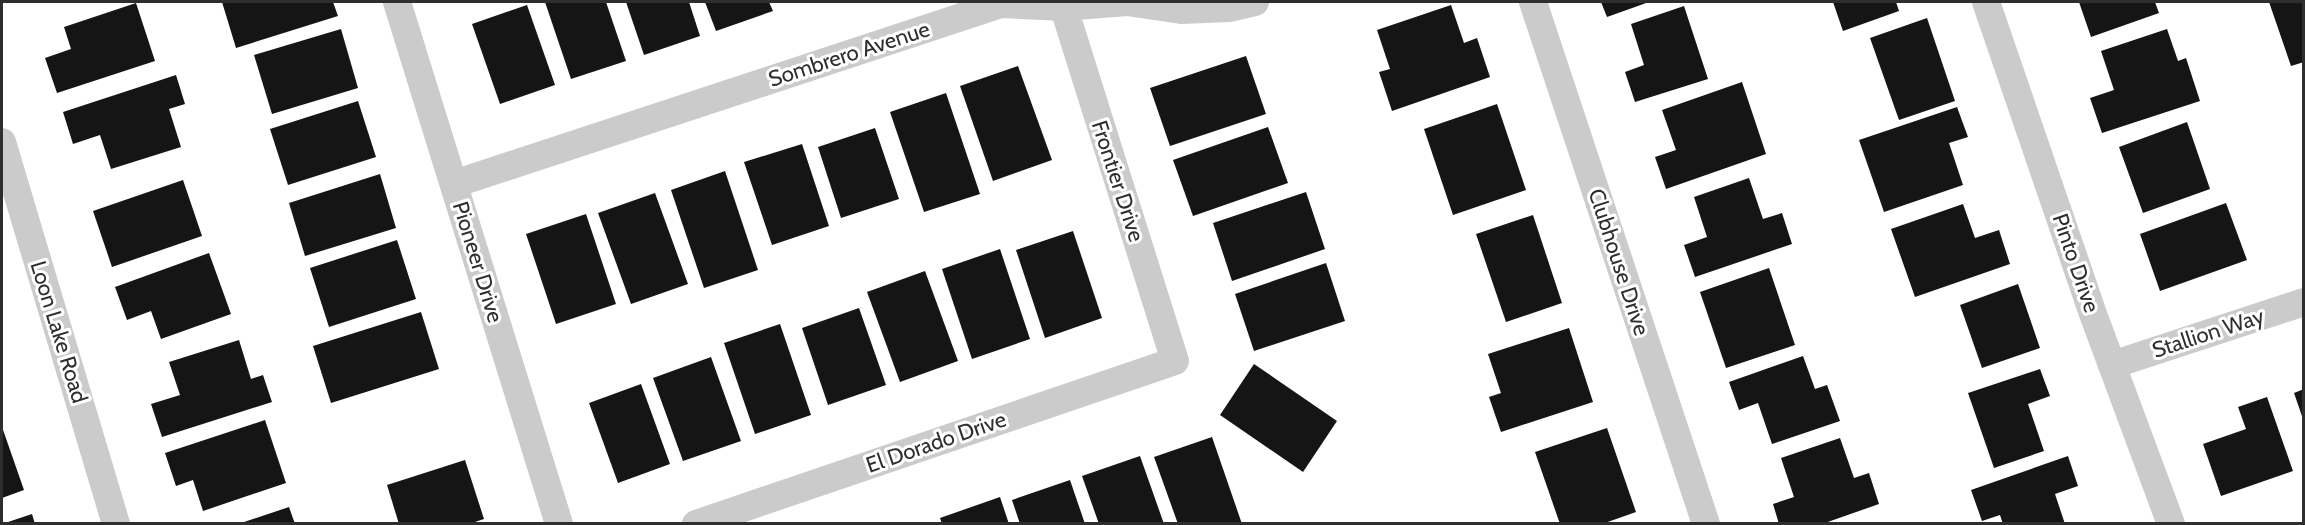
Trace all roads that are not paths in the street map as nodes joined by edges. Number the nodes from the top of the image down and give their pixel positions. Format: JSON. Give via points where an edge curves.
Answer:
{"nodes":[{"id":1,"x":397,"y":2,"type":"edge"},
{"id":2,"x":1255,"y":2,"type":"edge"},
{"id":3,"x":1533,"y":2,"type":"edge"},
{"id":4,"x":1986,"y":2,"type":"edge"},
{"id":5,"x":1062,"y":4,"type":"edge"},
{"id":6,"x":2,"y":141,"type":"edge"},
{"id":7,"x":454,"y":184,"type":"junction"},
{"id":8,"x":2304,"y":302,"type":"edge"},
{"id":9,"x":1175,"y":361,"type":"joint"},
{"id":10,"x":2112,"y":365,"type":"junction"},
{"id":11,"x":116,"y":524,"type":"edge"},
{"id":12,"x":559,"y":524,"type":"edge"},
{"id":13,"x":696,"y":524,"type":"edge"},
{"id":14,"x":1706,"y":524,"type":"edge"},
{"id":15,"x":2171,"y":524,"type":"edge"}],
"edges":[{"from":1,"to":7,"type":"street","name":"Pioneer Drive"},
{"from":2,"to":5,"type":"street","name":"Sombrero Avenue","via":[[1229,8],[1181,10],[1127,2]]},
{"from":3,"to":14,"type":"street","name":"Clubhouse Drive"},
{"from":4,"to":10,"type":"street","name":"Pinto Drive"},
{"from":5,"to":7,"type":"street","name":"Sombrero Avenue","via":[[1001,4]]},
{"from":5,"to":9,"type":"street","name":"Frontier Drive"},
{"from":6,"to":11,"type":"street","name":"Loon Lake Road"},
{"from":7,"to":12,"type":"street","name":"Pioneer Drive"},
{"from":8,"to":10,"type":"street","name":"Stallion Way"},
{"from":9,"to":13,"type":"street","name":"El Dorado Drive"},
{"from":10,"to":15,"type":"street","name":"Pinto Drive"}]}
